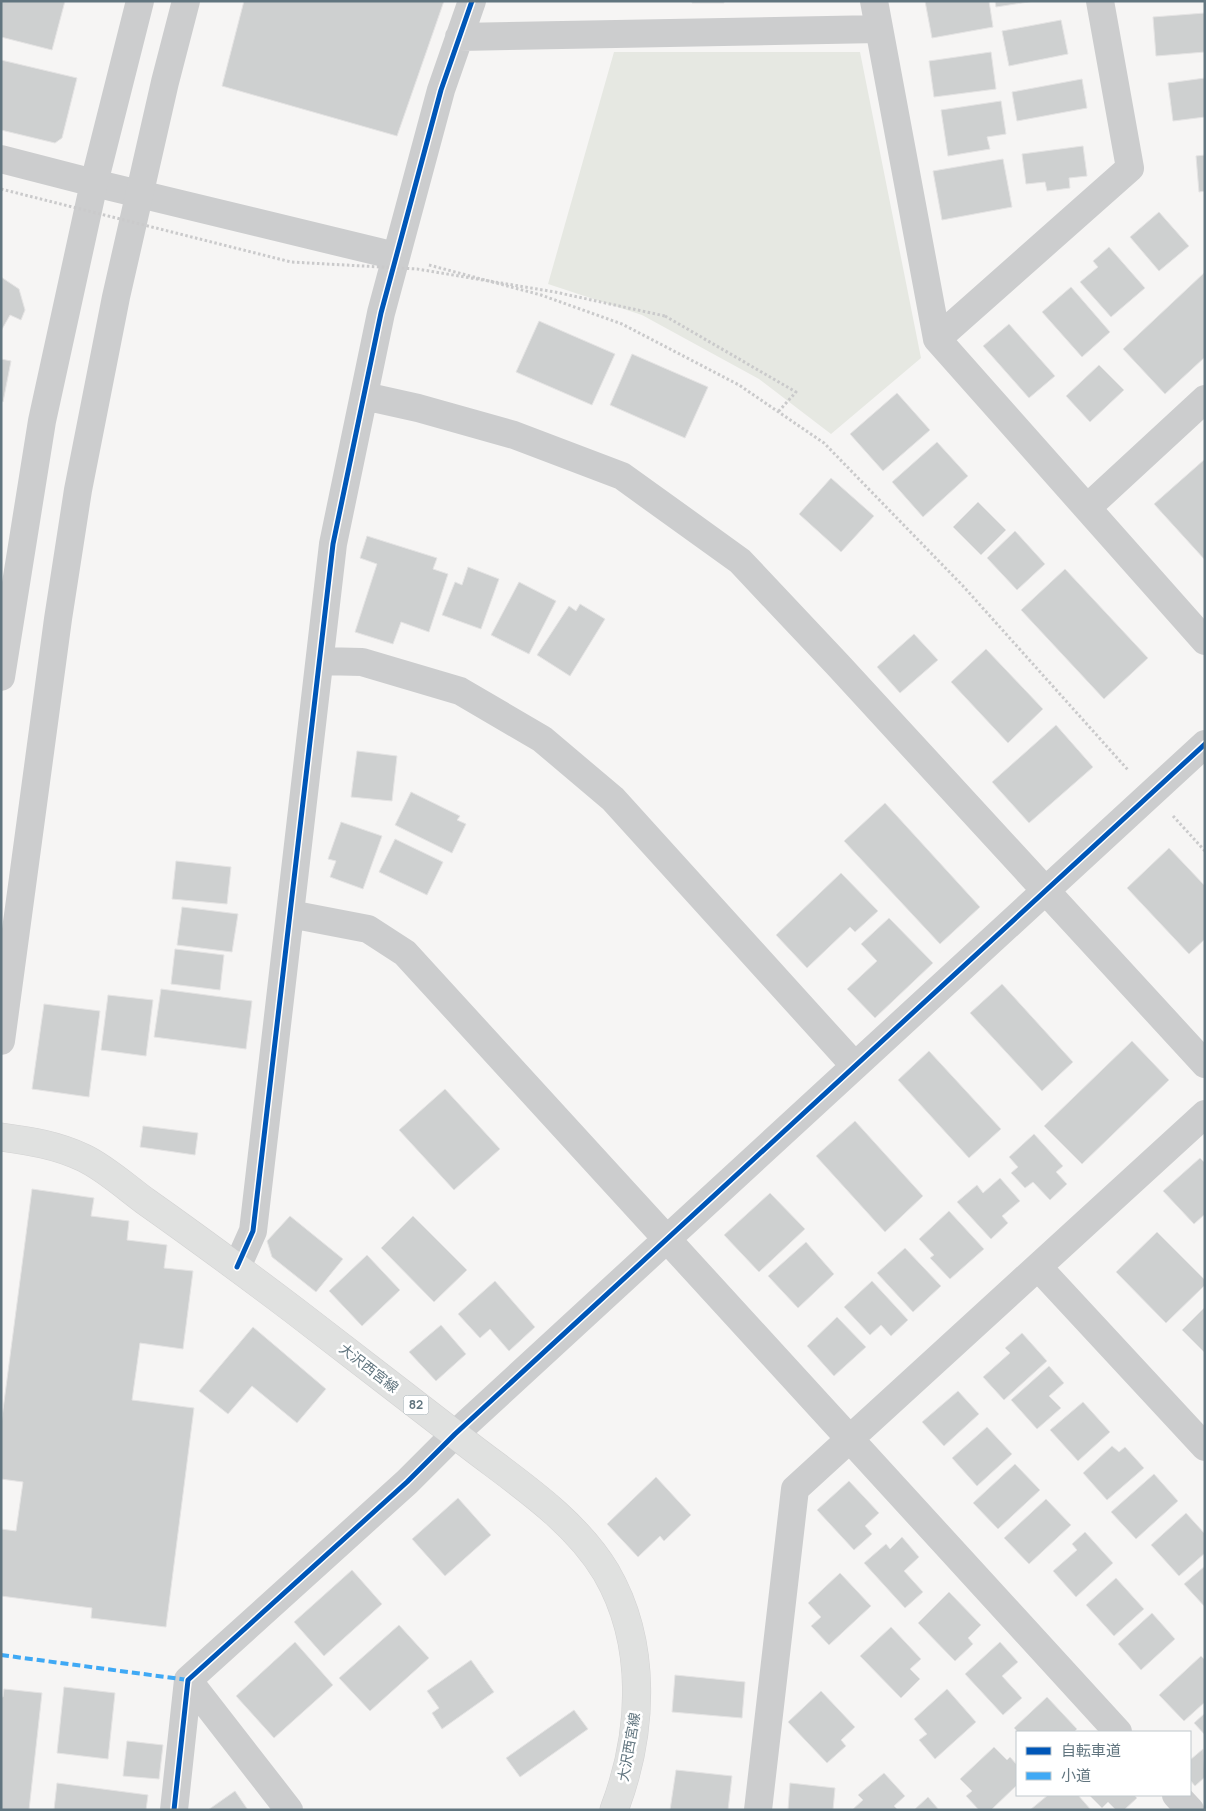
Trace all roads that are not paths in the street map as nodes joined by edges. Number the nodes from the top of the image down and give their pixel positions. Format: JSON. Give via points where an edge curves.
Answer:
{"nodes":[{"id":1,"x":140,"y":1,"type":"edge"},
{"id":2,"x":186,"y":1,"type":"edge"},
{"id":3,"x":472,"y":1,"type":"edge"},
{"id":4,"x":874,"y":1,"type":"edge"},
{"id":5,"x":1100,"y":1,"type":"edge"},
{"id":6,"x":879,"y":29,"type":"junction"},
{"id":7,"x":459,"y":37,"type":"junction"},
{"id":8,"x":1,"y":159,"type":"edge"},
{"id":9,"x":94,"y":183,"type":"junction"},
{"id":10,"x":140,"y":195,"type":"junction"},
{"id":11,"x":396,"y":256,"type":"junction"},
{"id":12,"x":937,"y":340,"type":"junction"},
{"id":13,"x":364,"y":396,"type":"junction"},
{"id":14,"x":1205,"y":399,"type":"edge"},
{"id":15,"x":1087,"y":508,"type":"junction"},
{"id":16,"x":1205,"y":641,"type":"edge"},
{"id":17,"x":320,"y":661,"type":"junction"},
{"id":18,"x":1,"y":677,"type":"edge"},
{"id":19,"x":1205,"y":744,"type":"edge"},
{"id":20,"x":1046,"y":890,"type":"junction"},
{"id":21,"x":290,"y":914,"type":"junction"},
{"id":22,"x":1,"y":1041,"type":"edge"},
{"id":23,"x":1205,"y":1064,"type":"edge"},
{"id":24,"x":856,"y":1066,"type":"junction"},
{"id":25,"x":1205,"y":1114,"type":"edge"},
{"id":26,"x":1,"y":1137,"type":"edge"},
{"id":27,"x":666,"y":1239,"type":"junction"},
{"id":28,"x":237,"y":1267,"type":"junction"},
{"id":29,"x":1038,"y":1267,"type":"junction"},
{"id":30,"x":455,"y":1434,"type":"junction"},
{"id":31,"x":850,"y":1440,"type":"junction"},
{"id":32,"x":1205,"y":1447,"type":"edge"},
{"id":33,"x":188,"y":1680,"type":"junction"},
{"id":34,"x":1117,"y":1731,"type":"edge"},
{"id":35,"x":1177,"y":1796,"type":"edge"},
{"id":36,"x":174,"y":1810,"type":"edge"},
{"id":37,"x":289,"y":1810,"type":"edge"},
{"id":38,"x":614,"y":1810,"type":"edge"},
{"id":39,"x":758,"y":1810,"type":"edge"},
{"id":40,"x":1189,"y":1810,"type":"edge"}],
"edges":[{"from":1,"to":9,"type":"street"},
{"from":2,"to":10,"type":"street","via":[[164,82]]},
{"from":3,"to":7,"type":"street"},
{"from":4,"to":6,"type":"street"},
{"from":5,"to":12,"type":"street","via":[[1130,168]]},
{"from":6,"to":7,"type":"street"},
{"from":6,"to":12,"type":"street"},
{"from":7,"to":11,"type":"street","via":[[441,90]]},
{"from":8,"to":9,"type":"street"},
{"from":9,"to":10,"type":"street"},
{"from":9,"to":18,"type":"street","via":[[42,421]]},
{"from":10,"to":11,"type":"street"},
{"from":10,"to":22,"type":"street","via":[[116,297],[78,490],[56,629]]},
{"from":11,"to":13,"type":"street"},
{"from":12,"to":15,"type":"street"},
{"from":13,"to":17,"type":"street","via":[[333,544]]},
{"from":13,"to":20,"type":"street","via":[[514,435],[622,476],[732,555]]},
{"from":14,"to":15,"type":"street"},
{"from":15,"to":16,"type":"street"},
{"from":17,"to":21,"type":"street"},
{"from":17,"to":24,"type":"street","via":[[362,662],[460,691],[542,738],[612,799]]},
{"from":19,"to":20,"type":"street"},
{"from":20,"to":23,"type":"street"},
{"from":20,"to":24,"type":"street"},
{"from":21,"to":27,"type":"street","via":[[368,929],[405,953]]},
{"from":21,"to":28,"type":"street","via":[[253,1230]]},
{"from":24,"to":27,"type":"street"},
{"from":25,"to":29,"type":"street"},
{"from":26,"to":28,"type":"main road","name":"大沢西宮線","number":"82","via":[[42,1142],[85,1158]]},
{"from":27,"to":30,"type":"street"},
{"from":27,"to":31,"type":"street"},
{"from":28,"to":30,"type":"main road","name":"大沢西宮線","number":"82"},
{"from":29,"to":31,"type":"street"},
{"from":29,"to":32,"type":"street"},
{"from":30,"to":33,"type":"street","via":[[408,1482]]},
{"from":30,"to":38,"type":"main road","name":"大沢西宮線","number":"82","via":[[563,1520],[585,1543],[617,1594],[635,1656],[637,1690],[635,1728]]},
{"from":31,"to":34,"type":"street"},
{"from":31,"to":39,"type":"street","via":[[795,1489]]},
{"from":33,"to":36,"type":"street"},
{"from":33,"to":37,"type":"street"},
{"from":35,"to":40,"type":"street"}]}
